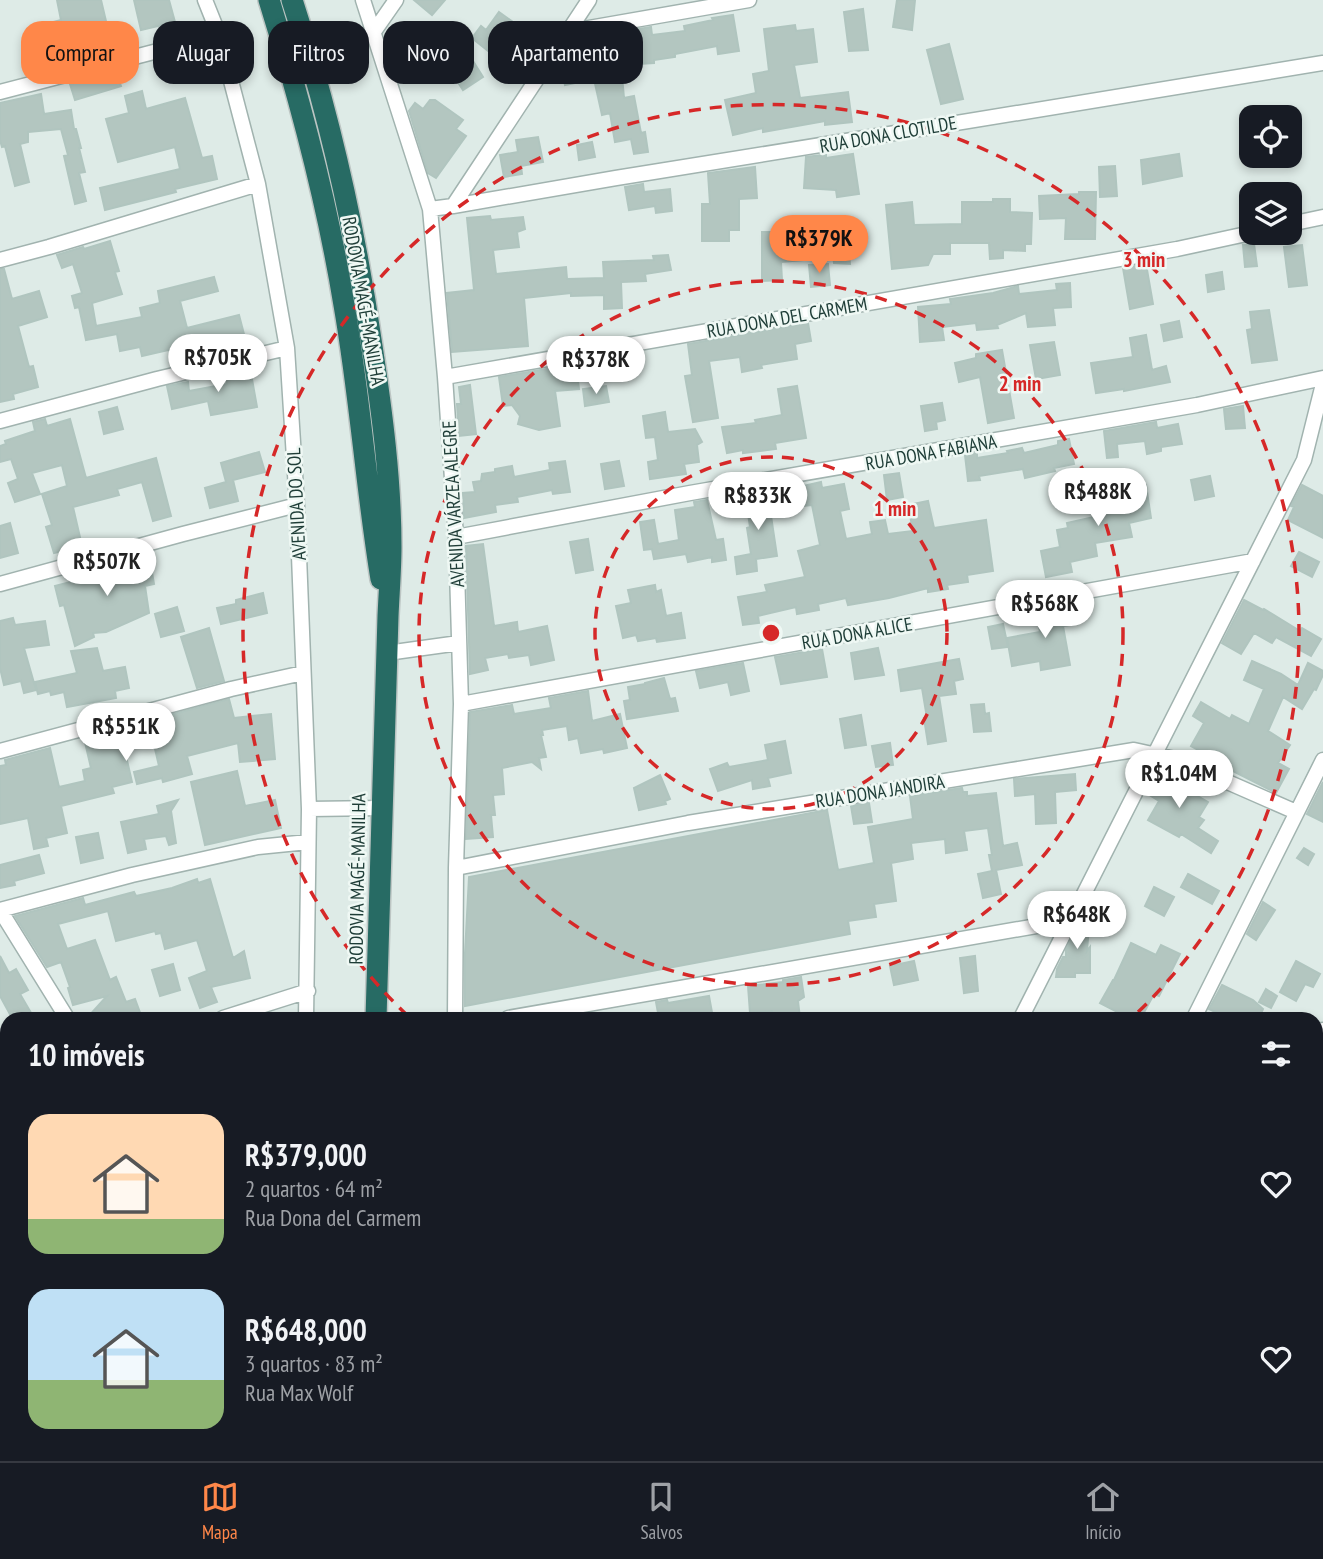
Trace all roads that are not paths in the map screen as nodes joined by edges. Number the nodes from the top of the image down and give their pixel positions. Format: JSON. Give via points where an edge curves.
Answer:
{"nodes":[{"id":1,"x":205,"y":0,"type":"edge"},
{"id":2,"x":269,"y":0,"type":"edge"},
{"id":3,"x":292,"y":0,"type":"edge"},
{"id":4,"x":363,"y":0,"type":"edge"},
{"id":5,"x":396,"y":0,"type":"edge"},
{"id":6,"x":589,"y":0,"type":"edge"},
{"id":7,"x":749,"y":0,"type":"edge"},
{"id":8,"x":213,"y":21,"type":"edge"},
{"id":9,"x":574,"y":21,"type":"edge"},
{"id":10,"x":629,"y":21,"type":"edge"},
{"id":11,"x":373,"y":33,"type":"junction"},
{"id":12,"x":153,"y":52,"type":"edge"},
{"id":13,"x":1323,"y":63,"type":"edge"},
{"id":14,"x":232,"y":84,"type":"edge"},
{"id":15,"x":532,"y":84,"type":"edge"},
{"id":16,"x":0,"y":92,"type":"edge"},
{"id":17,"x":258,"y":184,"type":"junction"},
{"id":18,"x":453,"y":206,"type":"junction"},
{"id":19,"x":430,"y":209,"type":"junction"},
{"id":20,"x":1323,"y":217,"type":"edge"},
{"id":21,"x":1302,"y":221,"type":"edge"},
{"id":22,"x":1239,"y":236,"type":"edge"},
{"id":23,"x":0,"y":260,"type":"edge"},
{"id":24,"x":286,"y":348,"type":"junction"},
{"id":25,"x":445,"y":377,"type":"junction"},
{"id":26,"x":1323,"y":378,"type":"edge"},
{"id":27,"x":1323,"y":384,"type":"edge"},
{"id":28,"x":0,"y":421,"type":"edge"},
{"id":29,"x":297,"y":505,"type":"junction"},
{"id":30,"x":456,"y":537,"type":"junction"},
{"id":31,"x":1253,"y":561,"type":"junction"},
{"id":32,"x":0,"y":584,"type":"edge"},
{"id":33,"x":387,"y":615,"type":"junction"},
{"id":34,"x":459,"y":643,"type":"junction"},
{"id":35,"x":387,"y":653,"type":"junction"},
{"id":36,"x":303,"y":673,"type":"junction"},
{"id":37,"x":461,"y":704,"type":"junction"},
{"id":38,"x":0,"y":751,"type":"edge"},
{"id":39,"x":1156,"y":754,"type":"junction"},
{"id":40,"x":1323,"y":760,"type":"edge"},
{"id":41,"x":381,"y":808,"type":"junction"},
{"id":42,"x":309,"y":809,"type":"junction"},
{"id":43,"x":1296,"y":812,"type":"junction"},
{"id":44,"x":308,"y":842,"type":"junction"},
{"id":45,"x":456,"y":868,"type":"junction"},
{"id":46,"x":0,"y":911,"type":"edge"},
{"id":47,"x":1071,"y":920,"type":"junction"},
{"id":48,"x":308,"y":991,"type":"junction"},
{"id":49,"x":62,"y":1012,"type":"edge"},
{"id":50,"x":242,"y":1012,"type":"edge"},
{"id":51,"x":306,"y":1012,"type":"edge"},
{"id":52,"x":376,"y":1012,"type":"edge"},
{"id":53,"x":456,"y":1012,"type":"edge"},
{"id":54,"x":542,"y":1012,"type":"edge"},
{"id":55,"x":1024,"y":1012,"type":"edge"},
{"id":56,"x":1197,"y":1012,"type":"edge"}],
"edges":[{"from":1,"to":8,"type":"street","name":"AVENIDA DO SOL"},
{"from":2,"to":33,"type":"highway","name":"RODOVIA MAGÉ-MANILHA","via":[[335,253]]},
{"from":3,"to":33,"type":"highway","name":"RODOVIA MAGÉ-MANILHA","via":[[337,154],[366,301],[389,482]]},
{"from":4,"to":11,"type":"street","name":"AVENIDA VÁRZEA ALEGRE"},
{"from":5,"to":11,"type":"street"},
{"from":6,"to":9,"type":"street"},
{"from":7,"to":10,"type":"street"},
{"from":11,"to":19,"type":"street","name":"AVENIDA VÁRZEA ALEGRE"},
{"from":12,"to":16,"type":"street"},
{"from":13,"to":18,"type":"street","name":"RUA DONA CLOTILDE"},
{"from":14,"to":17,"type":"street","name":"AVENIDA DO SOL"},
{"from":15,"to":18,"type":"street"},
{"from":17,"to":23,"type":"street"},
{"from":17,"to":24,"type":"street","name":"AVENIDA DO SOL"},
{"from":18,"to":19,"type":"street","name":"RUA DONA CLOTILDE"},
{"from":19,"to":25,"type":"street","name":"AVENIDA VÁRZEA ALEGRE"},
{"from":20,"to":21,"type":"street"},
{"from":22,"to":25,"type":"street","name":"RUA DONA DEL CARMEM"},
{"from":24,"to":28,"type":"street"},
{"from":24,"to":29,"type":"street","name":"AVENIDA DO SOL"},
{"from":25,"to":30,"type":"street","name":"AVENIDA VÁRZEA ALEGRE"},
{"from":26,"to":30,"type":"street","name":"RUA DONA FABIANA","via":[[1197,405]]},
{"from":27,"to":31,"type":"street","via":[[1304,460]]},
{"from":29,"to":32,"type":"street"},
{"from":29,"to":36,"type":"street","name":"AVENIDA DO SOL"},
{"from":30,"to":34,"type":"street","name":"AVENIDA VÁRZEA ALEGRE"},
{"from":31,"to":37,"type":"street","name":"RUA DONA ALICE"},
{"from":31,"to":39,"type":"street"},
{"from":33,"to":35,"type":"highway","name":"RODOVIA MAGÉ-MANILHA"},
{"from":34,"to":35,"type":"street"},
{"from":34,"to":37,"type":"street","name":"AVENIDA VÁRZEA ALEGRE"},
{"from":35,"to":41,"type":"highway","name":"RODOVIA MAGÉ-MANILHA"},
{"from":36,"to":38,"type":"street"},
{"from":36,"to":42,"type":"street","name":"AVENIDA DO SOL"},
{"from":37,"to":45,"type":"street","name":"AVENIDA VÁRZEA ALEGRE"},
{"from":39,"to":43,"type":"street","name":"RUA DONA JANDIRA"},
{"from":39,"to":45,"type":"street","name":"RUA DONA JANDIRA","via":[[1134,750],[755,811]]},
{"from":39,"to":47,"type":"street"},
{"from":40,"to":43,"type":"street"},
{"from":41,"to":42,"type":"street"},
{"from":41,"to":52,"type":"highway","name":"RODOVIA MAGÉ-MANILHA"},
{"from":42,"to":44,"type":"street","name":"AVENIDA DO SOL"},
{"from":43,"to":56,"type":"street"},
{"from":44,"to":46,"type":"street","via":[[258,847],[132,875]]},
{"from":44,"to":48,"type":"street","name":"AVENIDA DO SOL"},
{"from":45,"to":53,"type":"street","name":"AVENIDA VÁRZEA ALEGRE"},
{"from":46,"to":49,"type":"street"},
{"from":47,"to":54,"type":"street"},
{"from":47,"to":55,"type":"street"},
{"from":48,"to":50,"type":"street"},
{"from":48,"to":51,"type":"street","name":"AVENIDA DO SOL"}]}
